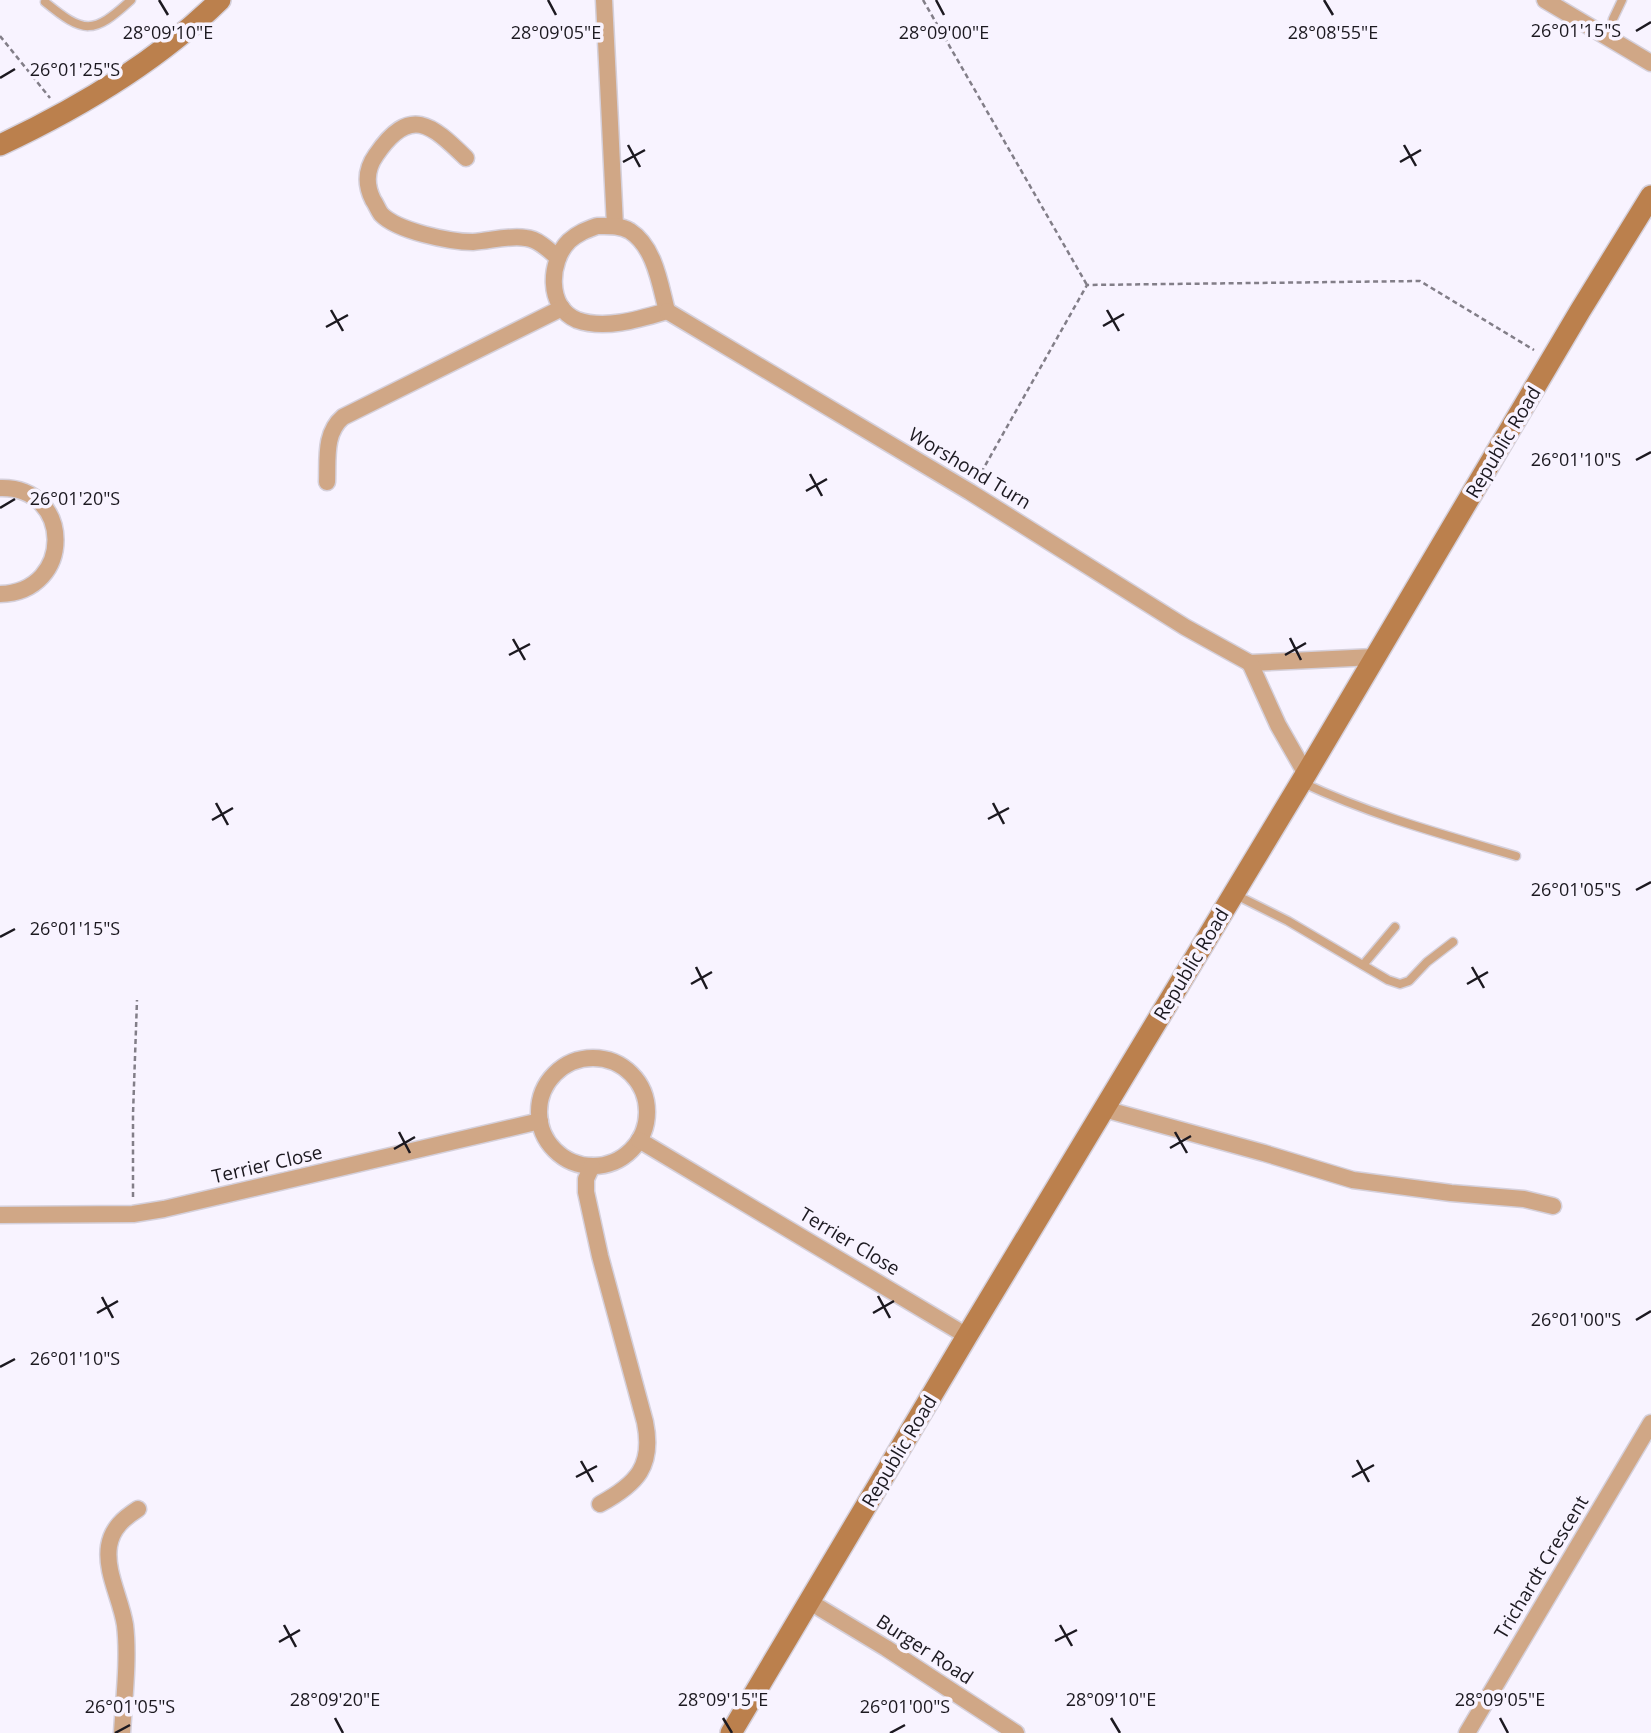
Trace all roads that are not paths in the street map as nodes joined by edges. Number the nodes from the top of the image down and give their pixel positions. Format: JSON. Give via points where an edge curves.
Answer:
{"nodes":[{"id":1,"x":131,"y":0,"type":"edge"},
{"id":2,"x":220,"y":0,"type":"edge"},
{"id":3,"x":604,"y":0,"type":"edge"},
{"id":4,"x":1545,"y":0,"type":"edge"},
{"id":5,"x":1622,"y":0,"type":"edge"},
{"id":6,"x":45,"y":2,"type":"dead end"},
{"id":7,"x":1609,"y":38,"type":"junction"},
{"id":8,"x":1651,"y":63,"type":"edge"},
{"id":9,"x":0,"y":145,"type":"edge"},
{"id":10,"x":466,"y":158,"type":"dead end"},
{"id":11,"x":1651,"y":196,"type":"edge"},
{"id":12,"x":615,"y":226,"type":"junction"},
{"id":13,"x":558,"y":258,"type":"junction"},
{"id":14,"x":562,"y":308,"type":"junction"},
{"id":15,"x":667,"y":311,"type":"junction"},
{"id":16,"x":327,"y":482,"type":"dead end"},
{"id":17,"x":0,"y":488,"type":"edge"},
{"id":18,"x":0,"y":594,"type":"edge"},
{"id":19,"x":1374,"y":657,"type":"junction"},
{"id":20,"x":1250,"y":663,"type":"junction"},
{"id":21,"x":1303,"y":778,"type":"junction"},
{"id":22,"x":1516,"y":856,"type":"dead end"},
{"id":23,"x":1234,"y":893,"type":"junction"},
{"id":24,"x":1395,"y":927,"type":"dead end"},
{"id":25,"x":1453,"y":942,"type":"dead end"},
{"id":26,"x":1363,"y":965,"type":"junction"},
{"id":27,"x":1104,"y":1109,"type":"junction"},
{"id":28,"x":540,"y":1121,"type":"junction"},
{"id":29,"x":639,"y":1140,"type":"junction"},
{"id":30,"x":592,"y":1166,"type":"junction"},
{"id":31,"x":1553,"y":1206,"type":"dead end"},
{"id":32,"x":0,"y":1214,"type":"edge"},
{"id":33,"x":967,"y":1336,"type":"junction"},
{"id":34,"x":1651,"y":1423,"type":"edge"},
{"id":35,"x":600,"y":1504,"type":"dead end"},
{"id":36,"x":138,"y":1509,"type":"dead end"},
{"id":37,"x":810,"y":1602,"type":"junction"},
{"id":38,"x":122,"y":1733,"type":"edge"},
{"id":39,"x":731,"y":1733,"type":"edge"},
{"id":40,"x":1016,"y":1733,"type":"edge"},
{"id":41,"x":1467,"y":1733,"type":"edge"}],
"edges":[{"from":1,"to":6,"type":"lane","via":[[94,26],[76,25]]},
{"from":2,"to":9,"type":"street","via":[[107,87]]},
{"from":3,"to":12,"type":"street"},
{"from":4,"to":7,"type":"street"},
{"from":5,"to":7,"type":"lane"},
{"from":7,"to":8,"type":"street"},
{"from":10,"to":13,"type":"street","via":[[435,130],[421,124],[408,126],[382,146],[370,164],[370,193],[388,219],[428,235],[473,242],[527,238]]},
{"from":11,"to":19,"type":"street","name":"Republic Road"},
{"from":12,"to":13,"type":"street","via":[[581,232]]},
{"from":12,"to":15,"type":"street","via":[[630,231],[643,243]]},
{"from":13,"to":14,"type":"street","via":[[554,281]]},
{"from":14,"to":15,"type":"street","via":[[576,319],[608,324]]},
{"from":14,"to":16,"type":"street","via":[[343,417],[329,438]]},
{"from":15,"to":20,"type":"street","name":"Worshond Turn"},
{"from":17,"to":18,"type":"street","via":[[37,499],[51,517],[57,540],[49,569],[39,580],[26,589]]},
{"from":19,"to":20,"type":"street"},
{"from":19,"to":21,"type":"street","name":"Republic Road"},
{"from":20,"to":21,"type":"street"},
{"from":21,"to":22,"type":"lane","via":[[1329,795],[1392,820]]},
{"from":21,"to":23,"type":"street","name":"Republic Road"},
{"from":23,"to":26,"type":"lane"},
{"from":23,"to":27,"type":"street","name":"Republic Road"},
{"from":24,"to":26,"type":"lane"},
{"from":25,"to":26,"type":"lane","via":[[1400,984]]},
{"from":27,"to":31,"type":"street","via":[[1353,1180]]},
{"from":27,"to":33,"type":"street","name":"Republic Road"},
{"from":28,"to":29,"type":"street","via":[[543,1093],[556,1074],[575,1062],[604,1059],[629,1072],[643,1090],[647,1118]]},
{"from":28,"to":30,"type":"street","via":[[546,1139],[558,1153],[574,1163]]},
{"from":28,"to":32,"type":"street","name":"Terrier Close","via":[[164,1209],[133,1214]]},
{"from":29,"to":30,"type":"street","via":[[622,1158]]},
{"from":29,"to":33,"type":"street","name":"Terrier Close"},
{"from":30,"to":35,"type":"street","via":[[586,1192],[648,1439],[645,1463],[636,1479]]},
{"from":33,"to":37,"type":"street","name":"Republic Road"},
{"from":34,"to":41,"type":"street","name":"Trichardt Crescent"},
{"from":36,"to":38,"type":"street","via":[[120,1522],[109,1546],[125,1627]]},
{"from":37,"to":39,"type":"street","name":"Republic Road"},
{"from":37,"to":40,"type":"street","name":"Burger Road"}]}
